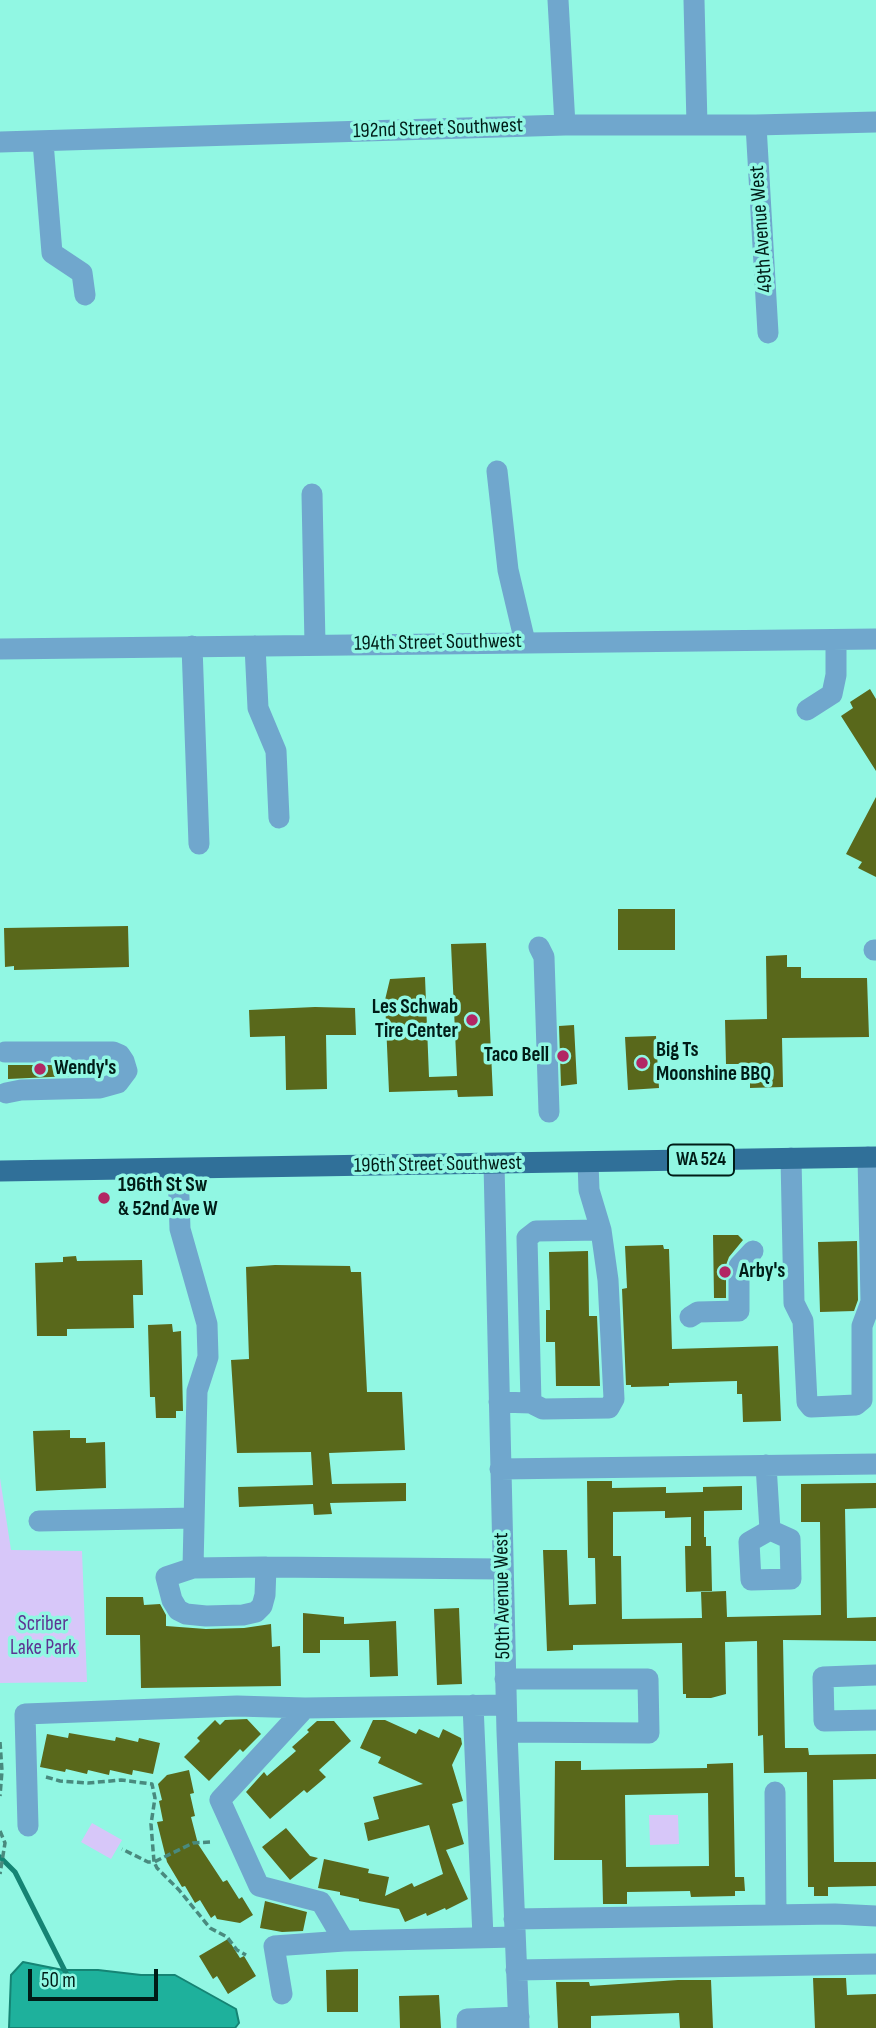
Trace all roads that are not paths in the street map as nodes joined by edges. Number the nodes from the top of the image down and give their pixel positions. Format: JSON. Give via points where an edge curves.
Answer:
{"nodes":[{"id":1,"x":558,"y":0,"type":"edge"},
{"id":2,"x":694,"y":0,"type":"edge"},
{"id":3,"x":876,"y":122,"type":"edge"},
{"id":4,"x":565,"y":125,"type":"junction"},
{"id":5,"x":697,"y":125,"type":"junction"},
{"id":6,"x":756,"y":125,"type":"junction"},
{"id":7,"x":0,"y":142,"type":"edge"},
{"id":8,"x":43,"y":142,"type":"junction"},
{"id":9,"x":85,"y":295,"type":"dead end"},
{"id":10,"x":768,"y":332,"type":"dead end"},
{"id":11,"x":497,"y":471,"type":"dead end"},
{"id":12,"x":312,"y":494,"type":"dead end"},
{"id":13,"x":836,"y":639,"type":"junction"},
{"id":14,"x":876,"y":639,"type":"edge"},
{"id":15,"x":525,"y":642,"type":"junction"},
{"id":16,"x":315,"y":645,"type":"junction"},
{"id":17,"x":192,"y":646,"type":"junction"},
{"id":18,"x":256,"y":646,"type":"junction"},
{"id":19,"x":0,"y":649,"type":"edge"},
{"id":20,"x":807,"y":710,"type":"dead end"},
{"id":21,"x":279,"y":818,"type":"dead end"},
{"id":22,"x":199,"y":844,"type":"dead end"},
{"id":23,"x":539,"y":947,"type":"dead end"},
{"id":24,"x":5,"y":1052,"type":"dead end"},
{"id":25,"x":6,"y":1093,"type":"dead end"},
{"id":26,"x":549,"y":1112,"type":"dead end"},
{"id":27,"x":872,"y":1157,"type":"edge"},
{"id":28,"x":791,"y":1158,"type":"junction"},
{"id":29,"x":588,"y":1162,"type":"junction"},
{"id":30,"x":494,"y":1164,"type":"junction"},
{"id":31,"x":178,"y":1169,"type":"junction"},
{"id":32,"x":0,"y":1171,"type":"edge"},
{"id":33,"x":601,"y":1230,"type":"junction"},
{"id":34,"x":753,"y":1251,"type":"dead end"},
{"id":35,"x":690,"y":1317,"type":"dead end"},
{"id":36,"x":499,"y":1402,"type":"junction"},
{"id":37,"x":531,"y":1403,"type":"junction"},
{"id":38,"x":876,"y":1464,"type":"edge"},
{"id":39,"x":766,"y":1465,"type":"junction"},
{"id":40,"x":500,"y":1469,"type":"junction"},
{"id":41,"x":194,"y":1518,"type":"junction"},
{"id":42,"x":40,"y":1521,"type":"dead end"},
{"id":43,"x":770,"y":1531,"type":"dead end"},
{"id":44,"x":265,"y":1567,"type":"junction"},
{"id":45,"x":193,"y":1568,"type":"junction"},
{"id":46,"x":503,"y":1570,"type":"junction"},
{"id":47,"x":876,"y":1675,"type":"edge"},
{"id":48,"x":505,"y":1679,"type":"junction"},
{"id":49,"x":473,"y":1705,"type":"junction"},
{"id":50,"x":506,"y":1705,"type":"junction"},
{"id":51,"x":305,"y":1707,"type":"junction"},
{"id":52,"x":876,"y":1720,"type":"edge"},
{"id":53,"x":507,"y":1732,"type":"junction"},
{"id":54,"x":775,"y":1792,"type":"dead end"},
{"id":55,"x":28,"y":1826,"type":"dead end"},
{"id":56,"x":776,"y":1915,"type":"junction"},
{"id":57,"x":876,"y":1916,"type":"edge"},
{"id":58,"x":515,"y":1928,"type":"junction"},
{"id":59,"x":483,"y":1937,"type":"junction"},
{"id":60,"x":344,"y":1941,"type":"junction"},
{"id":61,"x":876,"y":1964,"type":"edge"},
{"id":62,"x":516,"y":1970,"type":"junction"},
{"id":63,"x":282,"y":1994,"type":"dead end"},
{"id":64,"x":519,"y":2023,"type":"edge"},
{"id":65,"x":467,"y":2028,"type":"edge"}],
"edges":[{"from":1,"to":4,"type":"street"},
{"from":2,"to":5,"type":"street"},
{"from":3,"to":6,"type":"street","name":"192nd Street Southwest"},
{"from":4,"to":5,"type":"street","name":"192nd Street Southwest"},
{"from":4,"to":8,"type":"street","name":"192nd Street Southwest"},
{"from":5,"to":6,"type":"street","name":"192nd Street Southwest"},
{"from":6,"to":10,"type":"street","name":"49th Avenue West"},
{"from":7,"to":8,"type":"street","name":"192nd Street Southwest"},
{"from":8,"to":9,"type":"street","via":[[52,253],[82,273]]},
{"from":11,"to":15,"type":"street","via":[[509,570]]},
{"from":12,"to":16,"type":"street"},
{"from":13,"to":14,"type":"street","name":"194th Street Southwest"},
{"from":13,"to":15,"type":"street","name":"194th Street Southwest"},
{"from":13,"to":20,"type":"street","via":[[832,694]]},
{"from":15,"to":16,"type":"street","name":"194th Street Southwest"},
{"from":16,"to":18,"type":"street","name":"194th Street Southwest"},
{"from":17,"to":18,"type":"street","name":"194th Street Southwest"},
{"from":17,"to":19,"type":"street","name":"194th Street Southwest"},
{"from":17,"to":22,"type":"street"},
{"from":18,"to":21,"type":"street","via":[[258,708],[276,751]]},
{"from":23,"to":26,"type":"street","via":[[544,957]]},
{"from":24,"to":25,"type":"street","via":[[113,1052],[120,1055],[127,1071],[118,1083],[100,1088]]},
{"from":27,"to":28,"type":"main road","name":"196th Street Southwest","number":"WA 524"},
{"from":27,"to":28,"type":"street","via":[[872,1302],[862,1326],[862,1400],[856,1405],[811,1407],[807,1402],[803,1321],[794,1303]]},
{"from":28,"to":29,"type":"main road","name":"196th Street Southwest","number":"WA 524"},
{"from":29,"to":30,"type":"main road","name":"196th Street Southwest","number":"WA 524"},
{"from":29,"to":33,"type":"street","via":[[589,1190]]},
{"from":30,"to":31,"type":"main road","name":"196th Street Southwest","number":"WA 524"},
{"from":30,"to":36,"type":"street","name":"50th Avenue West"},
{"from":31,"to":32,"type":"main road","name":"196th Street Southwest","number":"WA 524"},
{"from":31,"to":41,"type":"street","via":[[180,1228],[207,1324],[208,1357],[197,1391]]},
{"from":33,"to":37,"type":"street","via":[[536,1231],[527,1238]]},
{"from":33,"to":37,"type":"street","via":[[614,1399],[609,1408],[543,1409]]},
{"from":34,"to":35,"type":"street","via":[[738,1266],[739,1311],[698,1312]]},
{"from":36,"to":37,"type":"street"},
{"from":36,"to":40,"type":"street","name":"50th Avenue West"},
{"from":38,"to":39,"type":"street"},
{"from":39,"to":40,"type":"street"},
{"from":39,"to":43,"type":"street"},
{"from":40,"to":46,"type":"street","name":"50th Avenue West"},
{"from":41,"to":42,"type":"street"},
{"from":41,"to":45,"type":"street"},
{"from":44,"to":45,"type":"street"},
{"from":44,"to":45,"type":"street","via":[[265,1595],[256,1612],[206,1616],[186,1614],[172,1600],[166,1577]]},
{"from":44,"to":46,"type":"street"},
{"from":46,"to":48,"type":"street","name":"50th Avenue West"},
{"from":47,"to":52,"type":"street","via":[[823,1677],[824,1721]]},
{"from":48,"to":50,"type":"street","name":"50th Avenue West"},
{"from":48,"to":53,"type":"street","via":[[648,1679],[649,1733]]},
{"from":49,"to":50,"type":"street"},
{"from":49,"to":51,"type":"street"},
{"from":49,"to":59,"type":"street"},
{"from":50,"to":53,"type":"street","name":"50th Avenue West"},
{"from":51,"to":55,"type":"street","via":[[26,1714]]},
{"from":51,"to":60,"type":"street","via":[[220,1800],[259,1886],[321,1902]]},
{"from":53,"to":58,"type":"street","name":"50th Avenue West"},
{"from":54,"to":56,"type":"street"},
{"from":56,"to":57,"type":"street"},
{"from":56,"to":58,"type":"street"},
{"from":58,"to":59,"type":"street"},
{"from":58,"to":62,"type":"street","name":"50th Avenue West"},
{"from":59,"to":60,"type":"street"},
{"from":60,"to":63,"type":"street","via":[[274,1946]]},
{"from":61,"to":62,"type":"street"},
{"from":62,"to":64,"type":"street","name":"50th Avenue West"},
{"from":64,"to":65,"type":"street","via":[[467,2019]]}]}
